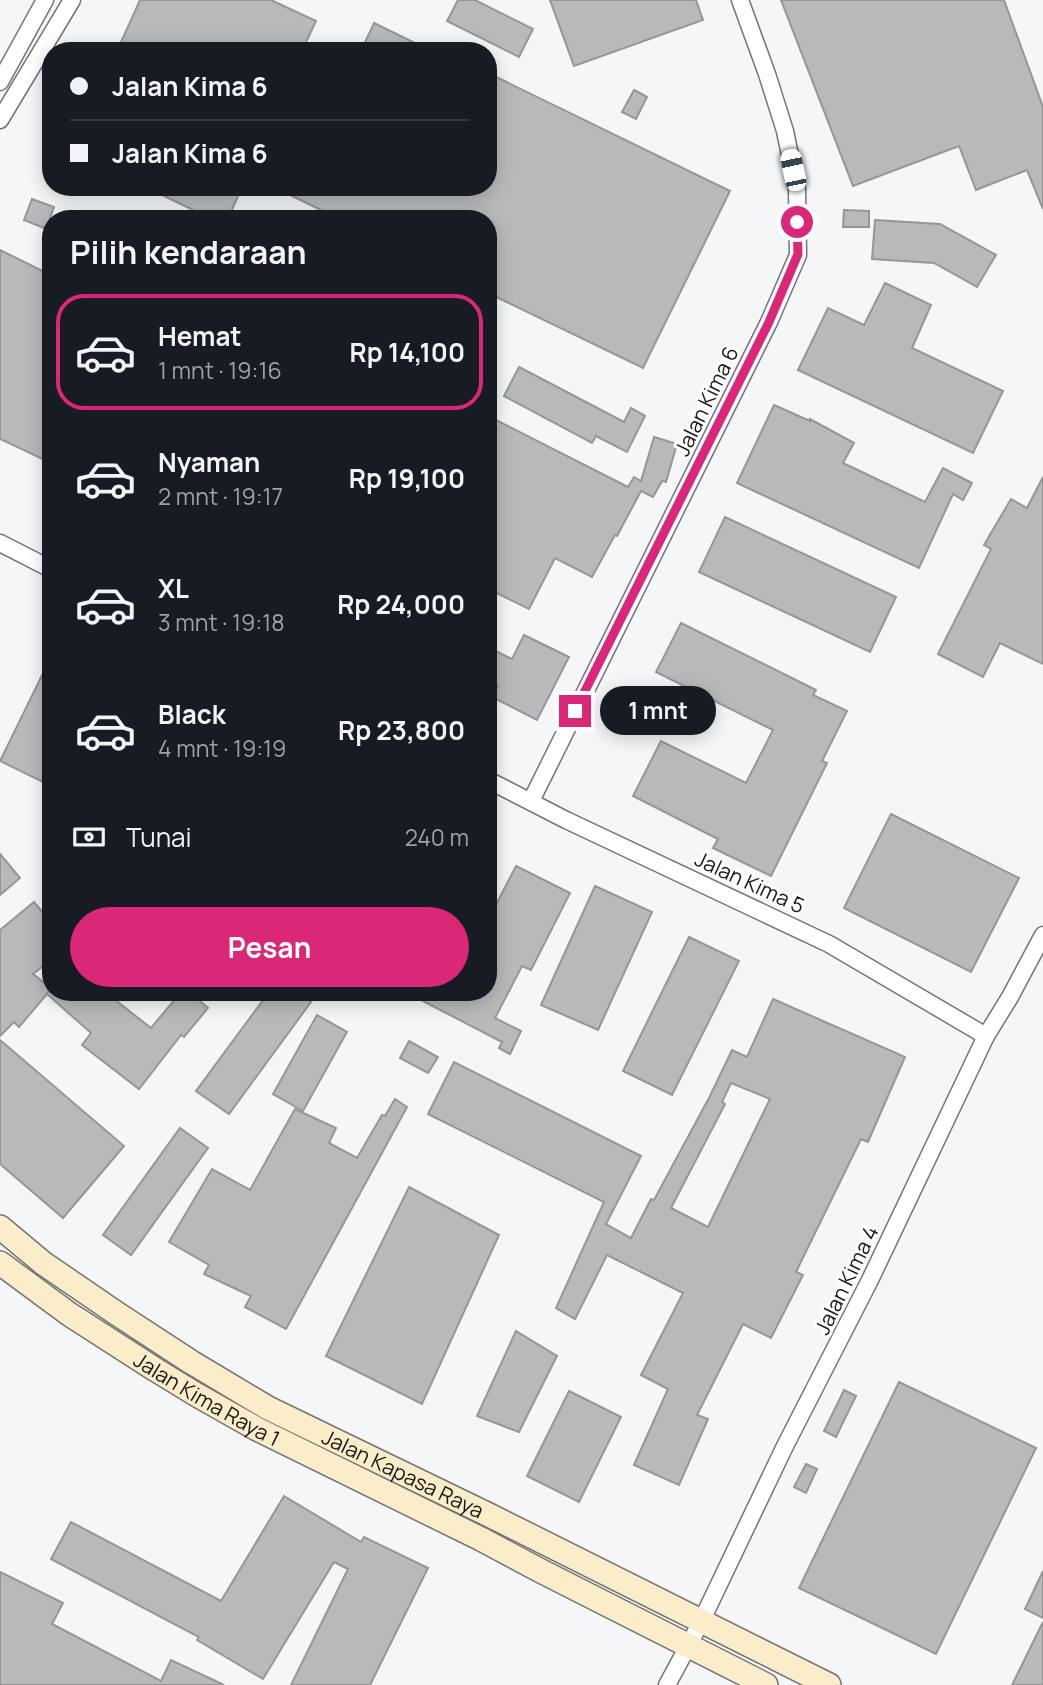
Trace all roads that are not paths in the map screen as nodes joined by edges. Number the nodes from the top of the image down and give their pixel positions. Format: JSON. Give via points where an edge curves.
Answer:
{"nodes":[{"id":1,"x":45,"y":0,"type":"edge"},
{"id":2,"x":72,"y":0,"type":"edge"},
{"id":3,"x":740,"y":0,"type":"edge"},
{"id":4,"x":47,"y":42,"type":"edge"},
{"id":5,"x":42,"y":50,"type":"edge"},
{"id":6,"x":0,"y":82,"type":"edge"},
{"id":7,"x":0,"y":120,"type":"edge"},
{"id":8,"x":0,"y":543,"type":"edge"},
{"id":9,"x":42,"y":564,"type":"edge"},
{"id":10,"x":497,"y":784,"type":"edge"},
{"id":11,"x":531,"y":801,"type":"junction"},
{"id":12,"x":1043,"y":935,"type":"edge"},
{"id":13,"x":986,"y":1036,"type":"junction"},
{"id":14,"x":0,"y":1227,"type":"edge"},
{"id":15,"x":0,"y":1263,"type":"edge"},
{"id":16,"x":701,"y":1622,"type":"junction"},
{"id":17,"x":688,"y":1645,"type":"junction"},
{"id":18,"x":667,"y":1685,"type":"edge"},
{"id":19,"x":766,"y":1685,"type":"edge"},
{"id":20,"x":829,"y":1685,"type":"edge"}],
"edges":[{"from":1,"to":6,"type":"street"},
{"from":2,"to":4,"type":"street"},
{"from":3,"to":11,"type":"street","name":"Jalan Kima 6","via":[[785,131],[797,189],[798,254],[769,322]]},
{"from":5,"to":7,"type":"street"},
{"from":8,"to":9,"type":"street"},
{"from":10,"to":11,"type":"street","name":"Jalan Kima 5"},
{"from":11,"to":13,"type":"street","name":"Jalan Kima 5","via":[[829,944]]},
{"from":12,"to":13,"type":"street","name":"Jalan Kima 4"},
{"from":13,"to":16,"type":"street","name":"Jalan Kima 4"},
{"from":14,"to":16,"type":"main road","name":"Jalan Kapasa Raya","via":[[116,1313],[268,1408]]},
{"from":15,"to":17,"type":"main road","name":"Jalan Kima Raya 1","via":[[69,1314],[209,1402]]},
{"from":16,"to":17,"type":"street","name":"Jalan Kima 4"},
{"from":16,"to":20,"type":"main road","name":"Jalan Kapasa Raya"},
{"from":17,"to":18,"type":"street","name":"Jalan Kima 4"},
{"from":17,"to":19,"type":"main road","name":"Jalan Kima Raya 1"}]}
